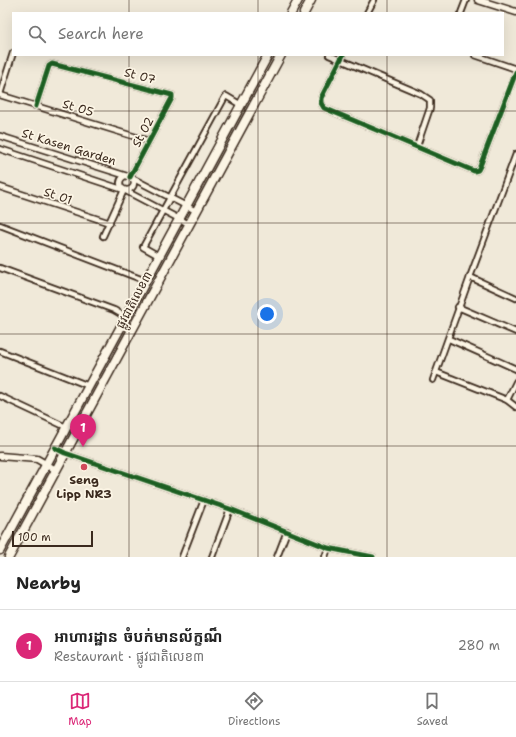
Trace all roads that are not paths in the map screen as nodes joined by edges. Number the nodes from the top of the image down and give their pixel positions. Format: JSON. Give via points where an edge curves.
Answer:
{"nodes":[{"id":1,"x":298,"y":0,"type":"edge"},
{"id":2,"x":311,"y":0,"type":"edge"},
{"id":3,"x":374,"y":0,"type":"edge"},
{"id":4,"x":466,"y":0,"type":"edge"},
{"id":5,"x":478,"y":0,"type":"edge"},
{"id":6,"x":292,"y":12,"type":"edge"},
{"id":7,"x":305,"y":12,"type":"edge"},
{"id":8,"x":368,"y":12,"type":"edge"},
{"id":9,"x":461,"y":12,"type":"edge"},
{"id":10,"x":516,"y":12,"type":"edge"},
{"id":11,"x":12,"y":56,"type":"edge"},
{"id":12,"x":267,"y":56,"type":"edge"},
{"id":13,"x":280,"y":56,"type":"edge"},
{"id":14,"x":331,"y":56,"type":"edge"},
{"id":15,"x":342,"y":56,"type":"edge"},
{"id":16,"x":478,"y":56,"type":"edge"},
{"id":17,"x":340,"y":61,"type":"junction"},
{"id":18,"x":516,"y":69,"type":"edge"},
{"id":19,"x":516,"y":72,"type":"edge"},
{"id":20,"x":0,"y":95,"type":"edge"},
{"id":21,"x":173,"y":97,"type":"joint"},
{"id":22,"x":241,"y":105,"type":"junction"},
{"id":23,"x":36,"y":106,"type":"junction"},
{"id":24,"x":0,"y":136,"type":"edge"},
{"id":25,"x":149,"y":141,"type":"junction"},
{"id":26,"x":417,"y":146,"type":"junction"},
{"id":27,"x":0,"y":149,"type":"edge"},
{"id":28,"x":516,"y":154,"type":"edge"},
{"id":29,"x":130,"y":177,"type":"junction"},
{"id":30,"x":0,"y":187,"type":"edge"},
{"id":31,"x":124,"y":190,"type":"junction"},
{"id":32,"x":169,"y":197,"type":"junction"},
{"id":33,"x":186,"y":206,"type":"junction"},
{"id":34,"x":162,"y":210,"type":"junction"},
{"id":35,"x":196,"y":211,"type":"junction"},
{"id":36,"x":180,"y":218,"type":"junction"},
{"id":37,"x":110,"y":223,"type":"junction"},
{"id":38,"x":189,"y":224,"type":"junction"},
{"id":39,"x":0,"y":225,"type":"edge"},
{"id":40,"x":103,"y":236,"type":"dead end"},
{"id":41,"x":159,"y":256,"type":"junction"},
{"id":42,"x":0,"y":268,"type":"edge"},
{"id":43,"x":470,"y":277,"type":"junction"},
{"id":44,"x":146,"y":281,"type":"junction"},
{"id":45,"x":516,"y":298,"type":"edge"},
{"id":46,"x":458,"y":307,"type":"junction"},
{"id":47,"x":126,"y":317,"type":"junction"},
{"id":48,"x":516,"y":332,"type":"edge"},
{"id":49,"x":449,"y":339,"type":"junction"},
{"id":50,"x":0,"y":351,"type":"edge"},
{"id":51,"x":516,"y":369,"type":"edge"},
{"id":52,"x":436,"y":372,"type":"junction"},
{"id":53,"x":433,"y":380,"type":"dead end"},
{"id":54,"x":516,"y":382,"type":"edge"},
{"id":55,"x":89,"y":386,"type":"junction"},
{"id":56,"x":0,"y":396,"type":"edge"},
{"id":57,"x":507,"y":400,"type":"junction"},
{"id":58,"x":516,"y":407,"type":"edge"},
{"id":59,"x":66,"y":428,"type":"junction"},
{"id":60,"x":55,"y":448,"type":"junction"},
{"id":61,"x":65,"y":453,"type":"junction"},
{"id":62,"x":0,"y":456,"type":"edge"},
{"id":63,"x":46,"y":464,"type":"junction"},
{"id":64,"x":56,"y":470,"type":"junction"},
{"id":65,"x":204,"y":500,"type":"junction"},
{"id":66,"x":230,"y":509,"type":"junction"},
{"id":67,"x":287,"y":531,"type":"junction"},
{"id":68,"x":328,"y":548,"type":"junction"},
{"id":69,"x":0,"y":550,"type":"edge"},
{"id":70,"x":359,"y":556,"type":"edge"},
{"id":71,"x":9,"y":557,"type":"edge"},
{"id":72,"x":182,"y":557,"type":"edge"},
{"id":73,"x":212,"y":557,"type":"edge"},
{"id":74,"x":277,"y":557,"type":"edge"},
{"id":75,"x":325,"y":557,"type":"edge"},
{"id":76,"x":373,"y":557,"type":"edge"}],
"edges":[{"from":1,"to":6,"type":"highway"},
{"from":2,"to":7,"type":"highway"},
{"from":3,"to":8,"type":"street"},
{"from":4,"to":9,"type":"street"},
{"from":5,"to":10,"type":"street"},
{"from":11,"to":20,"type":"street"},
{"from":12,"to":22,"type":"highway","name":"ផ្លូវជាតិលេខ៣"},
{"from":13,"to":35,"type":"highway","name":"ផ្លូវជាតិលេខ៣"},
{"from":14,"to":17,"type":"street"},
{"from":15,"to":17,"type":"street"},
{"from":16,"to":18,"type":"street"},
{"from":17,"to":26,"type":"street","via":[[430,100],[430,108]]},
{"from":17,"to":26,"type":"street","via":[[321,98],[324,108]]},
{"from":19,"to":26,"type":"street","via":[[478,170],[474,171],[442,159]]},
{"from":20,"to":23,"type":"street","name":"St 05"},
{"from":21,"to":23,"type":"street","name":"St 07","via":[[52,64]]},
{"from":21,"to":25,"type":"street","name":"St 02"},
{"from":22,"to":32,"type":"street","via":[[225,97]]},
{"from":22,"to":33,"type":"highway","name":"ផ្លូវជាតិលេខ៣"},
{"from":23,"to":25,"type":"street","name":"St 05"},
{"from":24,"to":29,"type":"street","name":"St Kasen Garden"},
{"from":25,"to":29,"type":"street","name":"St 02"},
{"from":27,"to":31,"type":"street","name":"St Kasen Garden"},
{"from":28,"to":43,"type":"street"},
{"from":29,"to":31,"type":"street","via":[[120,181]]},
{"from":29,"to":31,"type":"street","via":[[134,186]]},
{"from":29,"to":32,"type":"street","name":"St Kasen Garden"},
{"from":30,"to":37,"type":"street","name":"St 01"},
{"from":31,"to":34,"type":"street","name":"St Kasen Garden"},
{"from":31,"to":37,"type":"street"},
{"from":32,"to":33,"type":"street","name":"St Kasen Garden"},
{"from":32,"to":34,"type":"street"},
{"from":33,"to":35,"type":"street","name":"St Kasen Garden"},
{"from":33,"to":36,"type":"highway","name":"ផ្លូវជាតិលេខ៣"},
{"from":34,"to":36,"type":"street","name":"St Kasen Garden"},
{"from":34,"to":41,"type":"street","via":[[143,247]]},
{"from":35,"to":38,"type":"highway","name":"ផ្លូវជាតិលេខ៣"},
{"from":36,"to":38,"type":"street","name":"St Kasen Garden"},
{"from":36,"to":41,"type":"highway","name":"ផ្លូវជាតិលេខ៣"},
{"from":37,"to":40,"type":"street"},
{"from":38,"to":61,"type":"highway","name":"ផ្លូវជាតិលេខ៣"},
{"from":39,"to":44,"type":"street"},
{"from":41,"to":44,"type":"highway","name":"ផ្លូវជាតិលេខ៣"},
{"from":42,"to":47,"type":"street","via":[[114,310]]},
{"from":43,"to":45,"type":"street"},
{"from":43,"to":46,"type":"street"},
{"from":44,"to":47,"type":"highway","name":"ផ្លូវជាតិលេខ៣"},
{"from":46,"to":48,"type":"street"},
{"from":46,"to":49,"type":"street"},
{"from":47,"to":55,"type":"highway","name":"ផ្លូវជាតិលេខ៣"},
{"from":49,"to":51,"type":"street"},
{"from":49,"to":52,"type":"street"},
{"from":50,"to":55,"type":"street"},
{"from":52,"to":53,"type":"street"},
{"from":52,"to":57,"type":"street"},
{"from":54,"to":57,"type":"street"},
{"from":55,"to":59,"type":"highway","name":"ផ្លូវជាតិលេខ៣"},
{"from":56,"to":59,"type":"street"},
{"from":57,"to":58,"type":"street"},
{"from":59,"to":60,"type":"highway","name":"ផ្លូវជាតិលេខ៣"},
{"from":60,"to":61,"type":"street"},
{"from":60,"to":63,"type":"highway","name":"ផ្លូវជាតិលេខ៣"},
{"from":61,"to":64,"type":"highway","name":"ផ្លូវជាតិលេខ៣"},
{"from":61,"to":65,"type":"street"},
{"from":62,"to":63,"type":"street","via":[[37,459]]},
{"from":63,"to":64,"type":"street"},
{"from":63,"to":69,"type":"highway","name":"ផ្លូវជាតិលេខ៣"},
{"from":64,"to":71,"type":"highway","name":"ផ្លូវជាតិលេខ៣"},
{"from":65,"to":66,"type":"street"},
{"from":65,"to":72,"type":"street"},
{"from":66,"to":67,"type":"street"},
{"from":66,"to":73,"type":"street"},
{"from":67,"to":68,"type":"street"},
{"from":67,"to":74,"type":"street"},
{"from":68,"to":70,"type":"street"},
{"from":68,"to":75,"type":"street"},
{"from":70,"to":76,"type":"street"}]}
